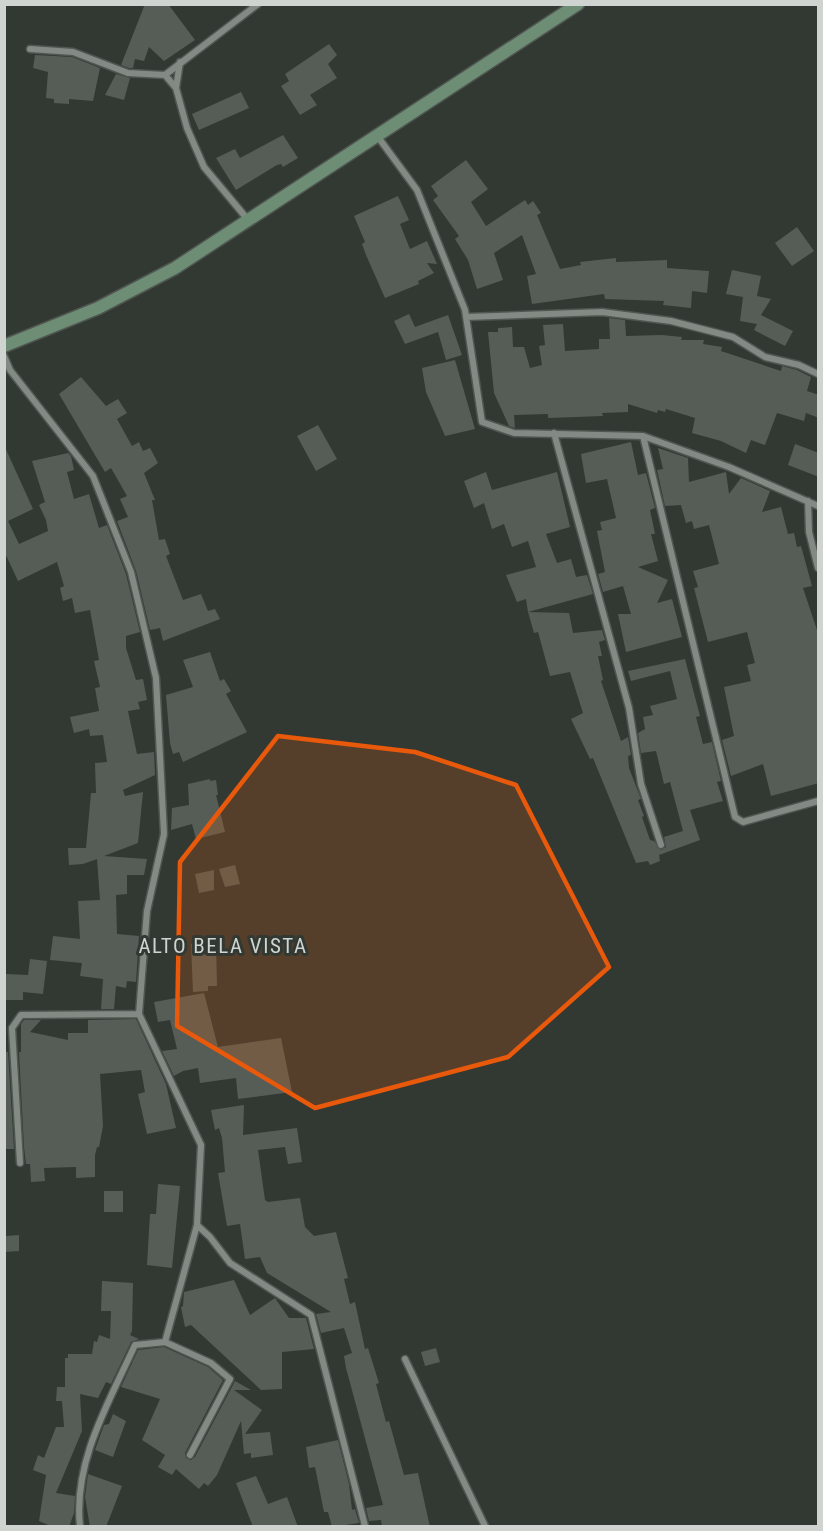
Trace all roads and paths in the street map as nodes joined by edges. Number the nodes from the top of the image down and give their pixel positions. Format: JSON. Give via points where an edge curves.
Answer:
{"nodes":[{"id":1,"x":258,"y":4,"type":"edge"},
{"id":2,"x":578,"y":4,"type":"edge"},
{"id":3,"x":30,"y":49,"type":"dead end"},
{"id":4,"x":180,"y":62,"type":"junction"},
{"id":5,"x":165,"y":75,"type":"junction"},
{"id":6,"x":176,"y":88,"type":"junction"},
{"id":7,"x":378,"y":137,"type":"junction"},
{"id":8,"x":249,"y":221,"type":"junction"},
{"id":9,"x":466,"y":317,"type":"junction"},
{"id":10,"x":4,"y":346,"type":"edge"},
{"id":11,"x":4,"y":356,"type":"edge"},
{"id":12,"x":819,"y":374,"type":"edge"},
{"id":13,"x":554,"y":433,"type":"junction"},
{"id":14,"x":643,"y":436,"type":"junction"},
{"id":15,"x":808,"y":501,"type":"junction"},
{"id":16,"x":819,"y":506,"type":"edge"},
{"id":17,"x":819,"y":568,"type":"edge"},
{"id":18,"x":819,"y":801,"type":"edge"},
{"id":19,"x":661,"y":845,"type":"dead end"},
{"id":20,"x":139,"y":1014,"type":"junction"},
{"id":21,"x":20,"y":1163,"type":"dead end"},
{"id":22,"x":196,"y":1225,"type":"junction"},
{"id":23,"x":165,"y":1342,"type":"junction"},
{"id":24,"x":405,"y":1359,"type":"dead end"},
{"id":25,"x":190,"y":1455,"type":"dead end"},
{"id":26,"x":80,"y":1527,"type":"edge"},
{"id":27,"x":365,"y":1527,"type":"edge"},
{"id":28,"x":485,"y":1527,"type":"edge"}],
"edges":[{"from":1,"to":4,"type":"street"},
{"from":2,"to":7,"type":"main road"},
{"from":3,"to":5,"type":"street","via":[[73,52],[128,73]]},
{"from":4,"to":5,"type":"street"},
{"from":4,"to":6,"type":"street"},
{"from":5,"to":6,"type":"street"},
{"from":6,"to":8,"type":"street","via":[[204,167]]},
{"from":7,"to":8,"type":"main road"},
{"from":7,"to":9,"type":"street","via":[[417,190]]},
{"from":8,"to":10,"type":"main road","via":[[175,268],[98,308]]},
{"from":9,"to":12,"type":"street","via":[[602,312],[671,321],[733,337],[765,357]]},
{"from":9,"to":13,"type":"street","via":[[482,422],[514,433]]},
{"from":11,"to":20,"type":"street","via":[[10,370],[93,476],[131,572],[156,678],[164,834],[147,911]]},
{"from":13,"to":14,"type":"street"},
{"from":13,"to":19,"type":"street","via":[[629,708],[641,784]]},
{"from":14,"to":15,"type":"street"},
{"from":14,"to":18,"type":"street","via":[[735,817],[743,822]]},
{"from":15,"to":16,"type":"street"},
{"from":15,"to":17,"type":"street","via":[[809,532]]},
{"from":20,"to":21,"type":"street","via":[[21,1015],[12,1028]]},
{"from":20,"to":22,"type":"street","via":[[201,1145]]},
{"from":22,"to":23,"type":"street"},
{"from":22,"to":27,"type":"street","via":[[230,1263],[312,1315]]},
{"from":23,"to":25,"type":"street","via":[[211,1363],[230,1379]]},
{"from":23,"to":26,"type":"street","via":[[135,1345],[91,1442],[82,1481]]},
{"from":24,"to":28,"type":"street"}]}
